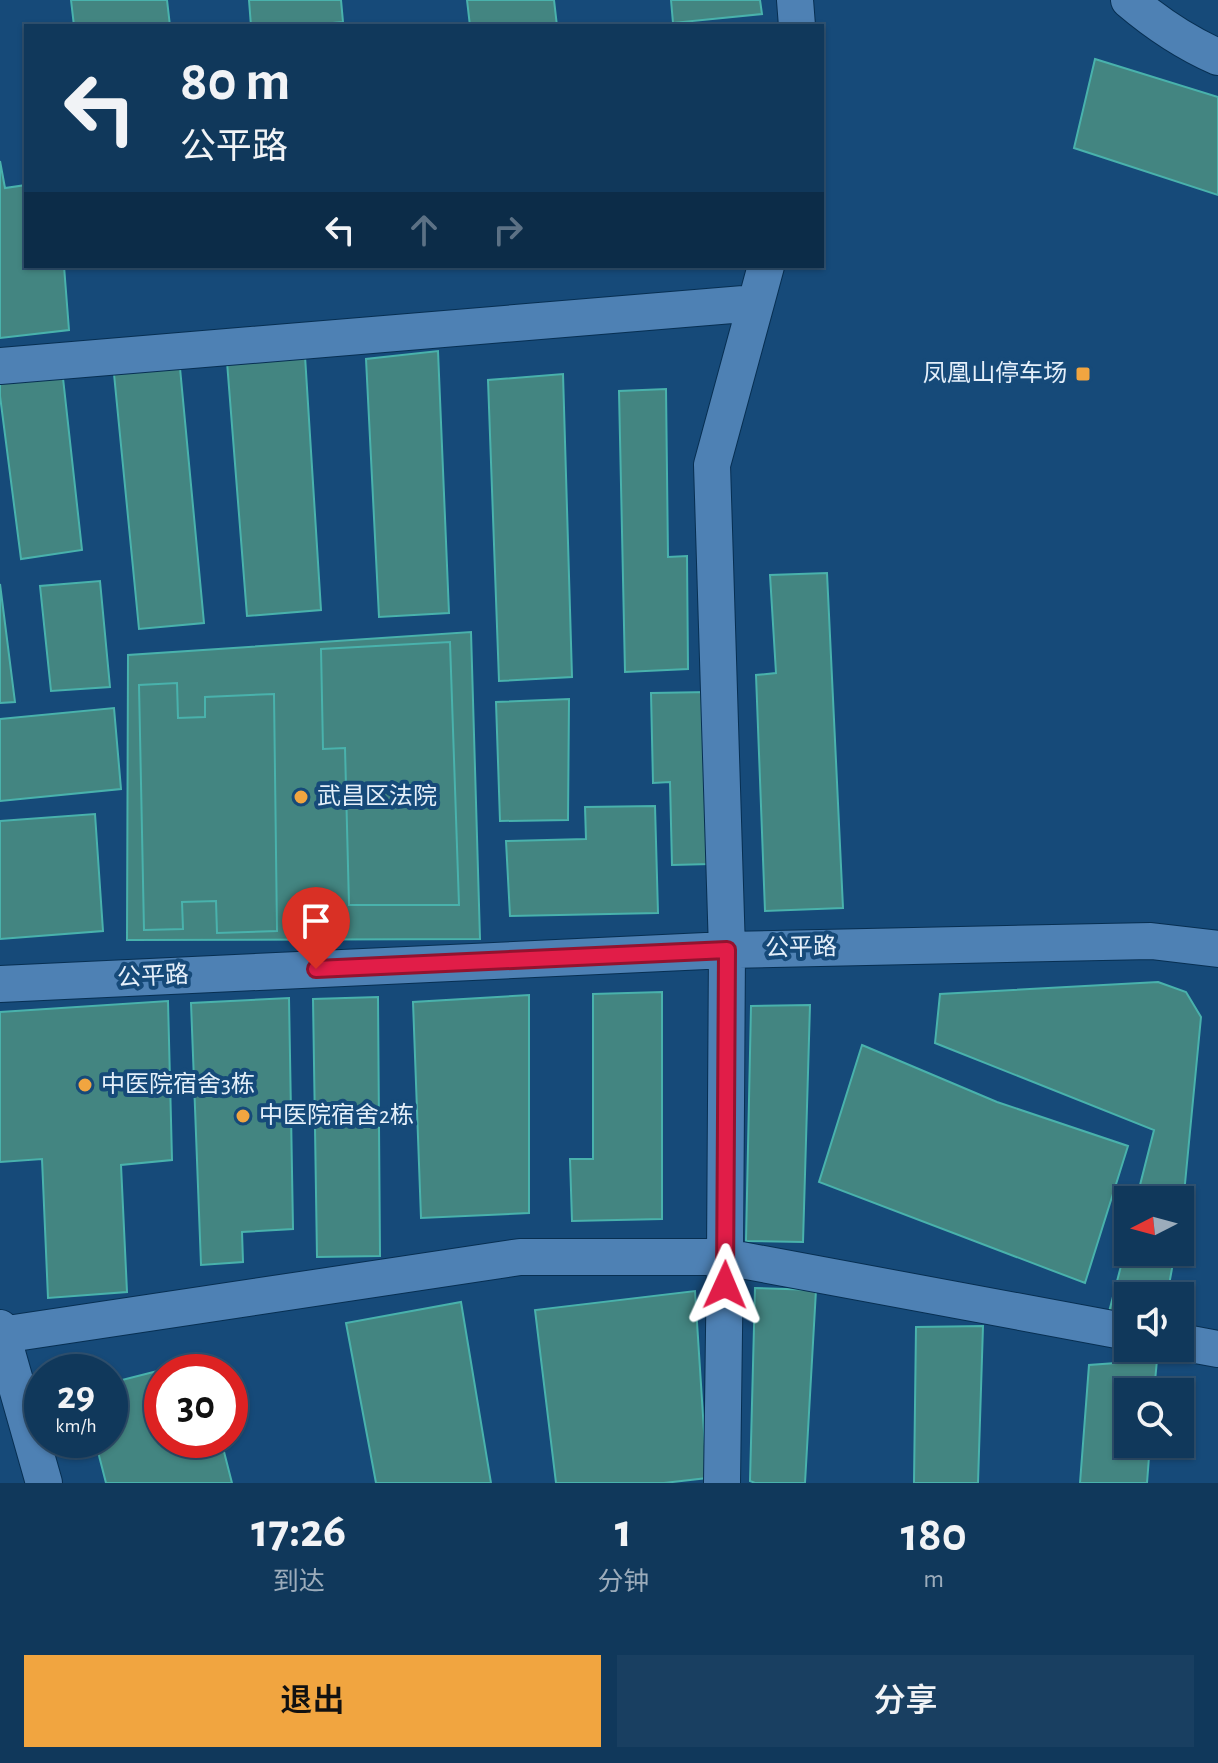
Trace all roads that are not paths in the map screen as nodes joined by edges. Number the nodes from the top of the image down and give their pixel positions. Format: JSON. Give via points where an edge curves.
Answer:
{"nodes":[{"id":1,"x":795,"y":0,"type":"edge"},
{"id":2,"x":1129,"y":0,"type":"edge"},
{"id":3,"x":797,"y":24,"type":"edge"},
{"id":4,"x":1218,"y":57,"type":"edge"},
{"id":5,"x":765,"y":268,"type":"edge"},
{"id":6,"x":756,"y":303,"type":"junction"},
{"id":7,"x":0,"y":366,"type":"edge"},
{"id":8,"x":1218,"y":949,"type":"edge"},
{"id":9,"x":727,"y":950,"type":"junction"},
{"id":10,"x":0,"y":984,"type":"edge"},
{"id":11,"x":725,"y":1257,"type":"junction"},
{"id":12,"x":1114,"y":1329,"type":"edge"},
{"id":13,"x":1,"y":1332,"type":"edge"},
{"id":14,"x":1194,"y":1345,"type":"edge"},
{"id":15,"x":1218,"y":1349,"type":"edge"},
{"id":16,"x":44,"y":1483,"type":"edge"},
{"id":17,"x":722,"y":1483,"type":"edge"}],
"edges":[{"from":1,"to":3,"type":"street"},
{"from":2,"to":4,"type":"street"},
{"from":5,"to":6,"type":"street"},
{"from":6,"to":7,"type":"street"},
{"from":6,"to":9,"type":"street","via":[[712,465]]},
{"from":8,"to":9,"type":"street","name":"公平路","via":[[1151,941]]},
{"from":9,"to":10,"type":"street","name":"公平路"},
{"from":9,"to":11,"type":"street"},
{"from":11,"to":12,"type":"street"},
{"from":11,"to":13,"type":"street","via":[[520,1257]]},
{"from":11,"to":17,"type":"street"},
{"from":13,"to":16,"type":"street"},
{"from":14,"to":15,"type":"street"}]}
